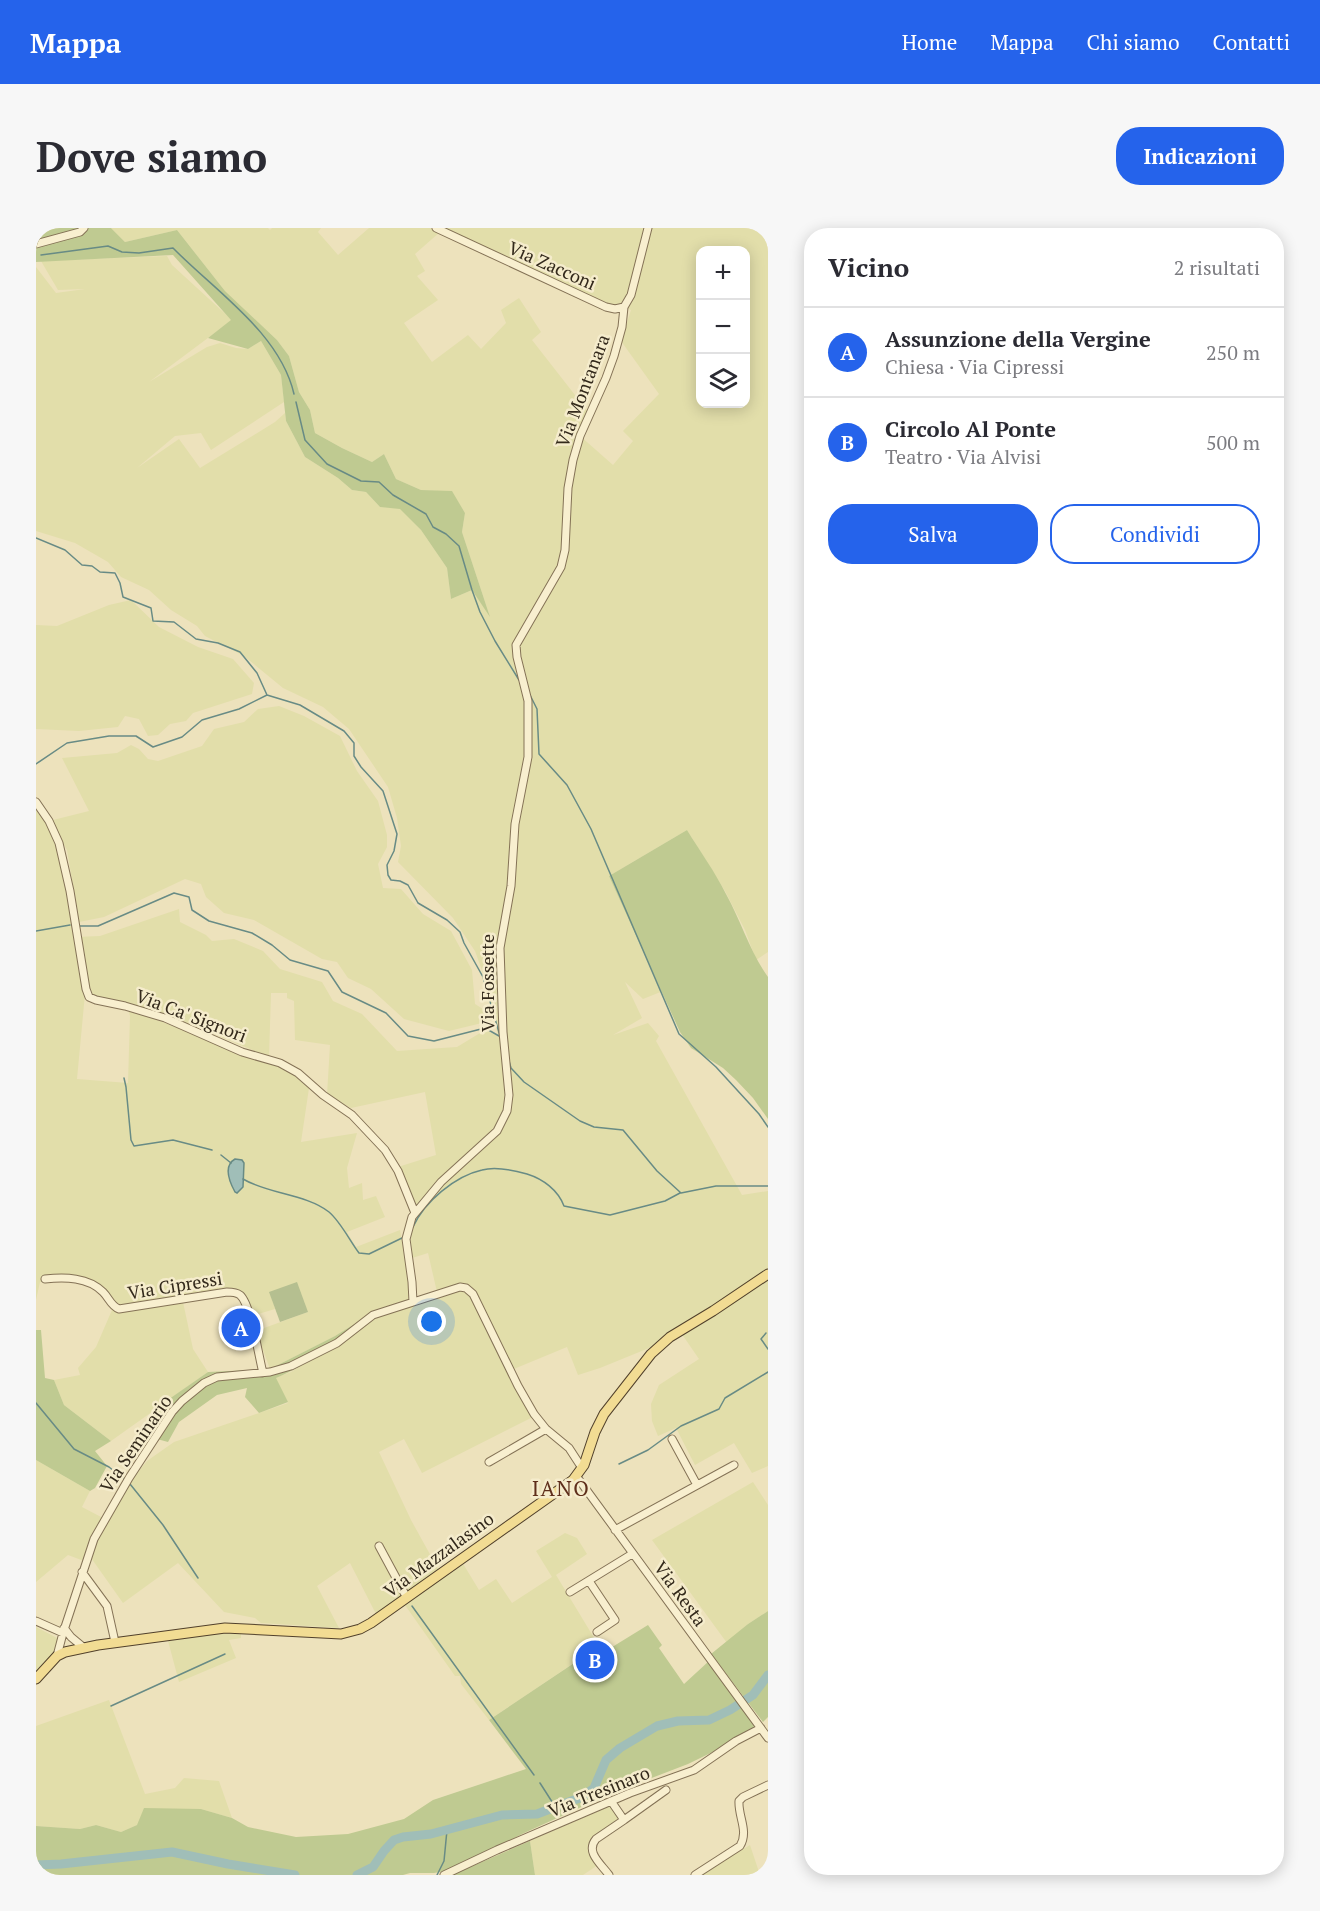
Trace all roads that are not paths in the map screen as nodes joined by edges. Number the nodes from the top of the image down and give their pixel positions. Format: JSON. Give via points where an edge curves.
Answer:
{"nodes":[{"id":1,"x":84,"y":228,"type":"edge"},
{"id":2,"x":436,"y":228,"type":"edge"},
{"id":3,"x":648,"y":228,"type":"edge"},
{"id":4,"x":36,"y":244,"type":"edge"},
{"id":5,"x":624,"y":307,"type":"junction"},
{"id":6,"x":561,"y":567,"type":"joint"},
{"id":7,"x":36,"y":802,"type":"edge"},
{"id":8,"x":415,"y":1213,"type":"junction"},
{"id":9,"x":768,"y":1274,"type":"edge"},
{"id":10,"x":45,"y":1278,"type":"dead end"},
{"id":11,"x":413,"y":1302,"type":"junction"},
{"id":12,"x":263,"y":1373,"type":"junction"},
{"id":13,"x":546,"y":1429,"type":"junction"},
{"id":14,"x":672,"y":1440,"type":"dead end"},
{"id":15,"x":489,"y":1462,"type":"dead end"},
{"id":16,"x":734,"y":1465,"type":"dead end"},
{"id":17,"x":580,"y":1473,"type":"junction"},
{"id":18,"x":697,"y":1485,"type":"junction"},
{"id":19,"x":615,"y":1530,"type":"junction"},
{"id":20,"x":379,"y":1546,"type":"dead end"},
{"id":21,"x":632,"y":1554,"type":"junction"},
{"id":22,"x":82,"y":1572,"type":"junction"},
{"id":23,"x":589,"y":1581,"type":"junction"},
{"id":24,"x":570,"y":1592,"type":"dead end"},
{"id":25,"x":407,"y":1598,"type":"junction"},
{"id":26,"x":36,"y":1621,"type":"edge"},
{"id":27,"x":64,"y":1630,"type":"junction"},
{"id":28,"x":597,"y":1632,"type":"dead end"},
{"id":29,"x":115,"y":1642,"type":"junction"},
{"id":30,"x":83,"y":1647,"type":"junction"},
{"id":31,"x":57,"y":1656,"type":"junction"},
{"id":32,"x":36,"y":1679,"type":"edge"},
{"id":33,"x":760,"y":1728,"type":"junction"},
{"id":34,"x":768,"y":1738,"type":"edge"},
{"id":35,"x":768,"y":1785,"type":"edge"},
{"id":36,"x":666,"y":1790,"type":"dead end"},
{"id":37,"x":611,"y":1801,"type":"junction"},
{"id":38,"x":624,"y":1820,"type":"junction"},
{"id":39,"x":444,"y":1875,"type":"edge"},
{"id":40,"x":609,"y":1875,"type":"edge"},
{"id":41,"x":695,"y":1875,"type":"edge"}],
"edges":[{"from":1,"to":4,"type":"street"},
{"from":2,"to":5,"type":"street","name":"Via Zacconi","via":[[606,307]]},
{"from":3,"to":5,"type":"street","name":"Via Montanara","via":[[631,295]]},
{"from":5,"to":6,"type":"street","name":"Via Montanara","via":[[614,356],[573,460]]},
{"from":6,"to":8,"type":"street","name":"Via Fossette","via":[[516,645],[528,701],[528,757],[515,824],[511,886],[500,948],[507,1111],[497,1131],[441,1182]]},
{"from":7,"to":8,"type":"street","name":"Via Ca' Signori","via":[[59,843],[88,997],[165,1018],[298,1072],[352,1115],[385,1150]]},
{"from":8,"to":11,"type":"street","name":"Via Fossette","via":[[406,1239]]},
{"from":9,"to":17,"type":"main road","via":[[670,1337],[651,1354],[604,1414]]},
{"from":10,"to":12,"type":"street","name":"Via Cipressi","via":[[89,1282],[118,1309],[238,1293],[252,1324]]},
{"from":11,"to":12,"type":"street","name":"Via Seminario","via":[[373,1315],[337,1343],[309,1358]]},
{"from":11,"to":13,"type":"street","name":"Via Seminario","via":[[460,1287],[471,1291],[522,1394]]},
{"from":12,"to":22,"type":"street","name":"Via Seminario","via":[[217,1377],[182,1401],[102,1524]]},
{"from":13,"to":15,"type":"street"},
{"from":13,"to":17,"type":"street","name":"Via Seminario","via":[[569,1448]]},
{"from":14,"to":18,"type":"street"},
{"from":16,"to":18,"type":"street"},
{"from":17,"to":19,"type":"street","name":"Via Resta"},
{"from":17,"to":25,"type":"main road","name":"Via Mazzalasino"},
{"from":18,"to":19,"type":"street"},
{"from":19,"to":21,"type":"street","name":"Via Resta"},
{"from":20,"to":25,"type":"street"},
{"from":21,"to":23,"type":"street"},
{"from":21,"to":33,"type":"street","name":"Via Resta"},
{"from":22,"to":27,"type":"street","name":"Via Seminario"},
{"from":22,"to":29,"type":"street","via":[[107,1606]]},
{"from":23,"to":24,"type":"street"},
{"from":23,"to":28,"type":"street","via":[[615,1620]]},
{"from":25,"to":29,"type":"main road","name":"Via Mazzalasino","via":[[360,1629],[341,1634],[225,1628]]},
{"from":26,"to":27,"type":"street"},
{"from":27,"to":30,"type":"street"},
{"from":27,"to":31,"type":"street","name":"Via Seminario"},
{"from":29,"to":30,"type":"main road","name":"Via Mazzalasino"},
{"from":30,"to":31,"type":"main road","name":"Via Mazzalasino"},
{"from":31,"to":32,"type":"main road","name":"Via Mazzalasino"},
{"from":33,"to":34,"type":"street","name":"Via Resta"},
{"from":33,"to":37,"type":"street","name":"Via Tresinaro","via":[[694,1770]]},
{"from":35,"to":41,"type":"street","via":[[739,1802],[744,1832],[740,1846]]},
{"from":36,"to":38,"type":"street"},
{"from":37,"to":38,"type":"street"},
{"from":37,"to":39,"type":"street","name":"Via Tresinaro"},
{"from":38,"to":40,"type":"street","via":[[592,1843],[592,1852]]}]}
